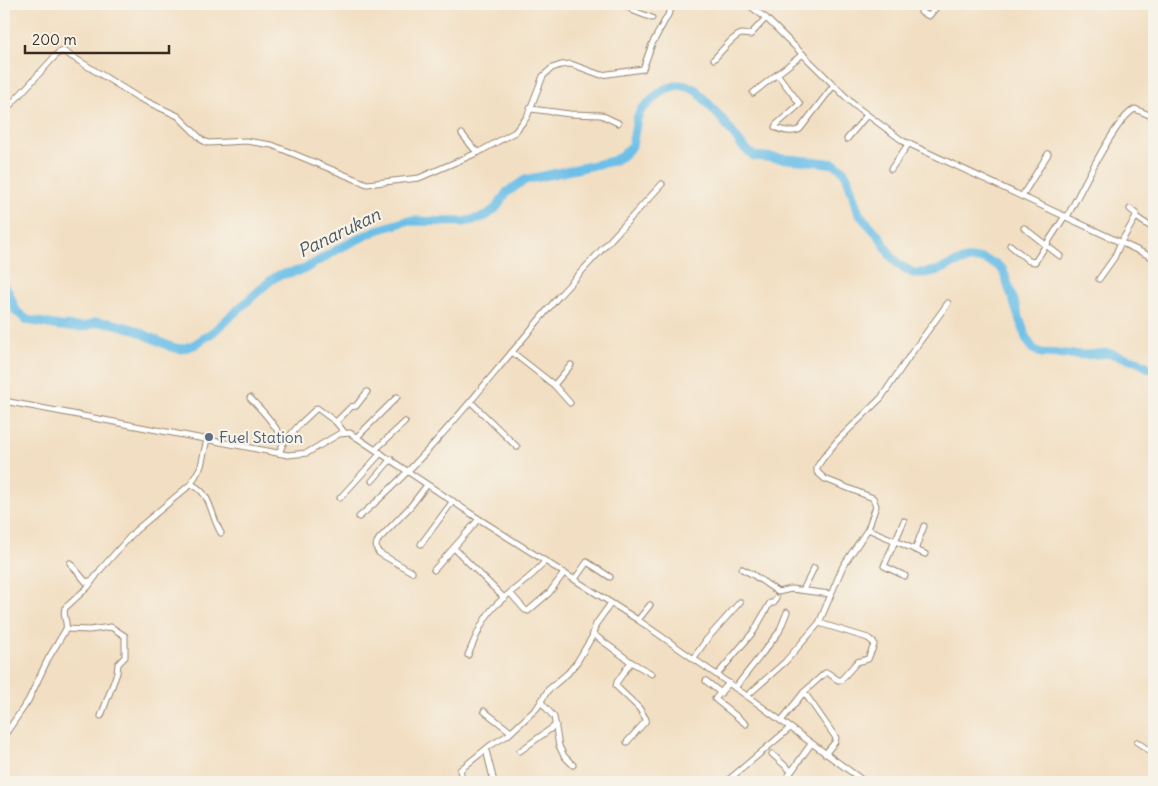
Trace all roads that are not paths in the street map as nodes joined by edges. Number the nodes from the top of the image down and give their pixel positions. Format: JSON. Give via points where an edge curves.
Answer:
{"nodes":[{"id":1,"x":623,"y":4,"type":"edge"},
{"id":2,"x":674,"y":4,"type":"edge"},
{"id":3,"x":747,"y":4,"type":"edge"},
{"id":4,"x":939,"y":4,"type":"edge"},
{"id":5,"x":921,"y":12,"type":"dead end"},
{"id":6,"x":652,"y":18,"type":"dead end"},
{"id":7,"x":766,"y":18,"type":"junction"},
{"id":8,"x":803,"y":54,"type":"junction"},
{"id":9,"x":714,"y":59,"type":"dead end"},
{"id":10,"x":778,"y":75,"type":"junction"},
{"id":11,"x":834,"y":86,"type":"junction"},
{"id":12,"x":753,"y":93,"type":"dead end"},
{"id":13,"x":531,"y":108,"type":"junction"},
{"id":14,"x":4,"y":112,"type":"edge"},
{"id":15,"x":867,"y":115,"type":"junction"},
{"id":16,"x":1154,"y":116,"type":"edge"},
{"id":17,"x":618,"y":123,"type":"dead end"},
{"id":18,"x":462,"y":134,"type":"dead end"},
{"id":19,"x":847,"y":139,"type":"dead end"},
{"id":20,"x":909,"y":144,"type":"junction"},
{"id":21,"x":479,"y":152,"type":"junction"},
{"id":22,"x":1048,"y":154,"type":"dead end"},
{"id":23,"x":891,"y":169,"type":"dead end"},
{"id":24,"x":662,"y":184,"type":"dead end"},
{"id":25,"x":1022,"y":196,"type":"junction"},
{"id":26,"x":1130,"y":209,"type":"dead end"},
{"id":27,"x":1066,"y":216,"type":"junction"},
{"id":28,"x":1136,"y":217,"type":"junction"},
{"id":29,"x":1024,"y":228,"type":"dead end"},
{"id":30,"x":1154,"y":230,"type":"edge"},
{"id":31,"x":1121,"y":242,"type":"junction"},
{"id":32,"x":1010,"y":245,"type":"dead end"},
{"id":33,"x":1047,"y":245,"type":"junction"},
{"id":34,"x":1060,"y":256,"type":"dead end"},
{"id":35,"x":1154,"y":258,"type":"edge"},
{"id":36,"x":1099,"y":279,"type":"dead end"},
{"id":37,"x":948,"y":303,"type":"dead end"},
{"id":38,"x":512,"y":352,"type":"junction"},
{"id":39,"x":571,"y":366,"type":"dead end"},
{"id":40,"x":554,"y":385,"type":"junction"},
{"id":41,"x":367,"y":392,"type":"dead end"},
{"id":42,"x":397,"y":397,"type":"dead end"},
{"id":43,"x":250,"y":398,"type":"dead end"},
{"id":44,"x":4,"y":401,"type":"edge"},
{"id":45,"x":471,"y":402,"type":"junction"},
{"id":46,"x":570,"y":403,"type":"dead end"},
{"id":47,"x":336,"y":422,"type":"junction"},
{"id":48,"x":404,"y":422,"type":"dead end"},
{"id":49,"x":344,"y":432,"type":"junction"},
{"id":50,"x":357,"y":437,"type":"junction"},
{"id":51,"x":207,"y":439,"type":"junction"},
{"id":52,"x":287,"y":439,"type":"dead end"},
{"id":53,"x":517,"y":447,"type":"dead end"},
{"id":54,"x":379,"y":451,"type":"junction"},
{"id":55,"x":279,"y":453,"type":"junction"},
{"id":56,"x":391,"y":459,"type":"junction"},
{"id":57,"x":408,"y":471,"type":"junction"},
{"id":58,"x":372,"y":481,"type":"dead end"},
{"id":59,"x":191,"y":484,"type":"junction"},
{"id":60,"x":428,"y":485,"type":"junction"},
{"id":61,"x":340,"y":498,"type":"dead end"},
{"id":62,"x":452,"y":501,"type":"junction"},
{"id":63,"x":359,"y":517,"type":"dead end"},
{"id":64,"x":479,"y":518,"type":"junction"},
{"id":65,"x":904,"y":521,"type":"dead end"},
{"id":66,"x":924,"y":526,"type":"dead end"},
{"id":67,"x":868,"y":529,"type":"junction"},
{"id":68,"x":221,"y":533,"type":"dead end"},
{"id":69,"x":896,"y":541,"type":"junction"},
{"id":70,"x":421,"y":544,"type":"dead end"},
{"id":71,"x":454,"y":548,"type":"junction"},
{"id":72,"x":915,"y":550,"type":"junction"},
{"id":73,"x":925,"y":554,"type":"dead end"},
{"id":74,"x":545,"y":561,"type":"junction"},
{"id":75,"x":70,"y":563,"type":"dead end"},
{"id":76,"x":814,"y":568,"type":"dead end"},
{"id":77,"x":742,"y":569,"type":"dead end"},
{"id":78,"x":434,"y":570,"type":"dead end"},
{"id":79,"x":412,"y":572,"type":"dead end"},
{"id":80,"x":564,"y":573,"type":"junction"},
{"id":81,"x":906,"y":576,"type":"dead end"},
{"id":82,"x":610,"y":577,"type":"dead end"},
{"id":83,"x":95,"y":579,"type":"junction"},
{"id":84,"x":574,"y":579,"type":"junction"},
{"id":85,"x":803,"y":590,"type":"junction"},
{"id":86,"x":511,"y":594,"type":"junction"},
{"id":87,"x":830,"y":594,"type":"junction"},
{"id":88,"x":504,"y":598,"type":"junction"},
{"id":89,"x":776,"y":598,"type":"dead end"},
{"id":90,"x":740,"y":602,"type":"dead end"},
{"id":91,"x":611,"y":603,"type":"junction"},
{"id":92,"x":650,"y":605,"type":"dead end"},
{"id":93,"x":787,"y":612,"type":"dead end"},
{"id":94,"x":638,"y":620,"type":"junction"},
{"id":95,"x":819,"y":623,"type":"junction"},
{"id":96,"x":66,"y":630,"type":"junction"},
{"id":97,"x":593,"y":634,"type":"junction"},
{"id":98,"x":468,"y":655,"type":"dead end"},
{"id":99,"x":693,"y":659,"type":"junction"},
{"id":100,"x":632,"y":662,"type":"junction"},
{"id":101,"x":652,"y":674,"type":"dead end"},
{"id":102,"x":717,"y":675,"type":"junction"},
{"id":103,"x":706,"y":681,"type":"dead end"},
{"id":104,"x":729,"y":683,"type":"junction"},
{"id":105,"x":735,"y":688,"type":"junction"},
{"id":106,"x":804,"y":692,"type":"junction"},
{"id":107,"x":721,"y":693,"type":"junction"},
{"id":108,"x":747,"y":696,"type":"junction"},
{"id":109,"x":540,"y":702,"type":"junction"},
{"id":110,"x":484,"y":712,"type":"dead end"},
{"id":111,"x":101,"y":716,"type":"dead end"},
{"id":112,"x":781,"y":721,"type":"junction"},
{"id":113,"x":746,"y":724,"type":"dead end"},
{"id":114,"x":556,"y":725,"type":"junction"},
{"id":115,"x":790,"y":728,"type":"junction"},
{"id":116,"x":6,"y":729,"type":"edge"},
{"id":117,"x":511,"y":732,"type":"junction"},
{"id":118,"x":4,"y":736,"type":"edge"},
{"id":119,"x":627,"y":742,"type":"dead end"},
{"id":120,"x":1137,"y":742,"type":"dead end"},
{"id":121,"x":811,"y":744,"type":"junction"},
{"id":122,"x":486,"y":750,"type":"junction"},
{"id":123,"x":520,"y":751,"type":"dead end"},
{"id":124,"x":772,"y":754,"type":"dead end"},
{"id":125,"x":826,"y":754,"type":"junction"},
{"id":126,"x":1154,"y":754,"type":"edge"},
{"id":127,"x":573,"y":765,"type":"dead end"},
{"id":128,"x":790,"y":771,"type":"junction"},
{"id":129,"x":463,"y":782,"type":"edge"},
{"id":130,"x":494,"y":782,"type":"edge"},
{"id":131,"x":726,"y":782,"type":"edge"},
{"id":132,"x":784,"y":782,"type":"edge"},
{"id":133,"x":864,"y":782,"type":"edge"}],
"edges":[{"from":1,"to":6,"type":"street"},
{"from":2,"to":13,"type":"street","via":[[652,44],[644,69],[601,75],[572,64],[556,66],[543,76]]},
{"from":3,"to":7,"type":"street"},
{"from":4,"to":5,"type":"street","via":[[929,16]]},
{"from":7,"to":8,"type":"street"},
{"from":7,"to":9,"type":"street","via":[[750,35],[740,34]]},
{"from":8,"to":10,"type":"street"},
{"from":8,"to":11,"type":"street"},
{"from":10,"to":11,"type":"street","via":[[800,103],[776,125],[779,130],[799,130]]},
{"from":10,"to":12,"type":"street"},
{"from":11,"to":15,"type":"street"},
{"from":13,"to":17,"type":"street","via":[[601,115]]},
{"from":13,"to":21,"type":"street","via":[[515,132]]},
{"from":14,"to":21,"type":"street","via":[[63,51],[145,101],[178,116],[205,142],[246,141],[272,145],[364,183],[425,176]]},
{"from":15,"to":19,"type":"street"},
{"from":15,"to":20,"type":"street"},
{"from":16,"to":27,"type":"street","via":[[1135,109],[1128,114],[1110,137]]},
{"from":18,"to":21,"type":"street"},
{"from":20,"to":23,"type":"street"},
{"from":20,"to":25,"type":"street"},
{"from":22,"to":25,"type":"street"},
{"from":24,"to":38,"type":"street"},
{"from":25,"to":27,"type":"street"},
{"from":26,"to":28,"type":"street"},
{"from":27,"to":31,"type":"street"},
{"from":27,"to":33,"type":"street"},
{"from":28,"to":30,"type":"street"},
{"from":28,"to":31,"type":"street"},
{"from":29,"to":33,"type":"street"},
{"from":31,"to":35,"type":"street"},
{"from":31,"to":36,"type":"street"},
{"from":32,"to":33,"type":"street","via":[[1033,263]]},
{"from":33,"to":34,"type":"street"},
{"from":37,"to":67,"type":"street","via":[[881,398],[837,441],[817,467],[817,472],[825,479],[873,498],[876,506]]},
{"from":38,"to":40,"type":"street"},
{"from":38,"to":45,"type":"street"},
{"from":39,"to":40,"type":"street"},
{"from":40,"to":46,"type":"street"},
{"from":41,"to":47,"type":"street"},
{"from":42,"to":50,"type":"street"},
{"from":43,"to":55,"type":"street","via":[[282,437],[284,442]]},
{"from":44,"to":51,"type":"street"},
{"from":45,"to":53,"type":"street"},
{"from":45,"to":57,"type":"street"},
{"from":47,"to":49,"type":"street"},
{"from":47,"to":52,"type":"street","via":[[318,408]]},
{"from":48,"to":54,"type":"street"},
{"from":49,"to":50,"type":"street"},
{"from":49,"to":55,"type":"street","via":[[307,453]]},
{"from":50,"to":54,"type":"street"},
{"from":51,"to":55,"type":"street"},
{"from":51,"to":59,"type":"street","via":[[201,466]]},
{"from":54,"to":56,"type":"street"},
{"from":54,"to":61,"type":"street"},
{"from":56,"to":57,"type":"street"},
{"from":56,"to":58,"type":"street"},
{"from":57,"to":60,"type":"street"},
{"from":57,"to":63,"type":"street"},
{"from":59,"to":68,"type":"street","via":[[206,496]]},
{"from":59,"to":83,"type":"street","via":[[135,531]]},
{"from":60,"to":62,"type":"street"},
{"from":60,"to":79,"type":"street","via":[[376,545],[379,553]]},
{"from":62,"to":64,"type":"street"},
{"from":62,"to":70,"type":"street"},
{"from":64,"to":71,"type":"street"},
{"from":64,"to":74,"type":"street"},
{"from":65,"to":69,"type":"street"},
{"from":66,"to":72,"type":"street"},
{"from":67,"to":69,"type":"street"},
{"from":67,"to":87,"type":"street","via":[[843,566]]},
{"from":69,"to":72,"type":"street"},
{"from":69,"to":81,"type":"street","via":[[884,567]]},
{"from":71,"to":78,"type":"street"},
{"from":71,"to":88,"type":"street"},
{"from":72,"to":73,"type":"street"},
{"from":74,"to":80,"type":"street"},
{"from":74,"to":86,"type":"street"},
{"from":75,"to":83,"type":"street","via":[[86,582]]},
{"from":76,"to":85,"type":"street"},
{"from":77,"to":85,"type":"street","via":[[778,592]]},
{"from":80,"to":84,"type":"street"},
{"from":80,"to":86,"type":"street","via":[[549,593],[528,611]]},
{"from":82,"to":84,"type":"street","via":[[587,562]]},
{"from":83,"to":96,"type":"street","via":[[65,608]]},
{"from":84,"to":91,"type":"street"},
{"from":85,"to":87,"type":"street"},
{"from":86,"to":88,"type":"street"},
{"from":87,"to":95,"type":"street"},
{"from":88,"to":98,"type":"street","via":[[486,618]]},
{"from":89,"to":102,"type":"street","via":[[749,639]]},
{"from":90,"to":99,"type":"street"},
{"from":91,"to":94,"type":"street"},
{"from":91,"to":97,"type":"street"},
{"from":92,"to":94,"type":"street"},
{"from":93,"to":105,"type":"street","via":[[779,632]]},
{"from":94,"to":99,"type":"street"},
{"from":95,"to":106,"type":"street","via":[[868,638],[874,645],[868,659],[857,662],[842,679],[838,680],[826,672]]},
{"from":95,"to":108,"type":"street","via":[[785,662]]},
{"from":96,"to":111,"type":"street","via":[[111,627],[125,636],[125,657],[118,663]]},
{"from":96,"to":116,"type":"street","via":[[28,701]]},
{"from":97,"to":100,"type":"street"},
{"from":97,"to":109,"type":"street","via":[[573,667]]},
{"from":99,"to":102,"type":"street"},
{"from":100,"to":101,"type":"street"},
{"from":100,"to":119,"type":"street","via":[[616,686],[646,719]]},
{"from":102,"to":104,"type":"street"},
{"from":103,"to":107,"type":"street"},
{"from":104,"to":105,"type":"street"},
{"from":104,"to":107,"type":"street"},
{"from":105,"to":108,"type":"street"},
{"from":106,"to":112,"type":"street"},
{"from":106,"to":125,"type":"street","via":[[836,738]]},
{"from":107,"to":113,"type":"street","via":[[716,701]]},
{"from":108,"to":112,"type":"street"},
{"from":109,"to":114,"type":"street","via":[[552,714]]},
{"from":109,"to":117,"type":"street"},
{"from":110,"to":117,"type":"street"},
{"from":112,"to":115,"type":"street"},
{"from":114,"to":123,"type":"street"},
{"from":114,"to":127,"type":"street","via":[[558,746]]},
{"from":115,"to":121,"type":"street"},
{"from":115,"to":131,"type":"street"},
{"from":116,"to":118,"type":"street"},
{"from":117,"to":122,"type":"street"},
{"from":120,"to":126,"type":"street"},
{"from":121,"to":125,"type":"street"},
{"from":121,"to":128,"type":"street"},
{"from":122,"to":129,"type":"street","via":[[460,770]]},
{"from":122,"to":130,"type":"street"},
{"from":124,"to":128,"type":"street"},
{"from":125,"to":133,"type":"street"},
{"from":128,"to":132,"type":"street"}]}
